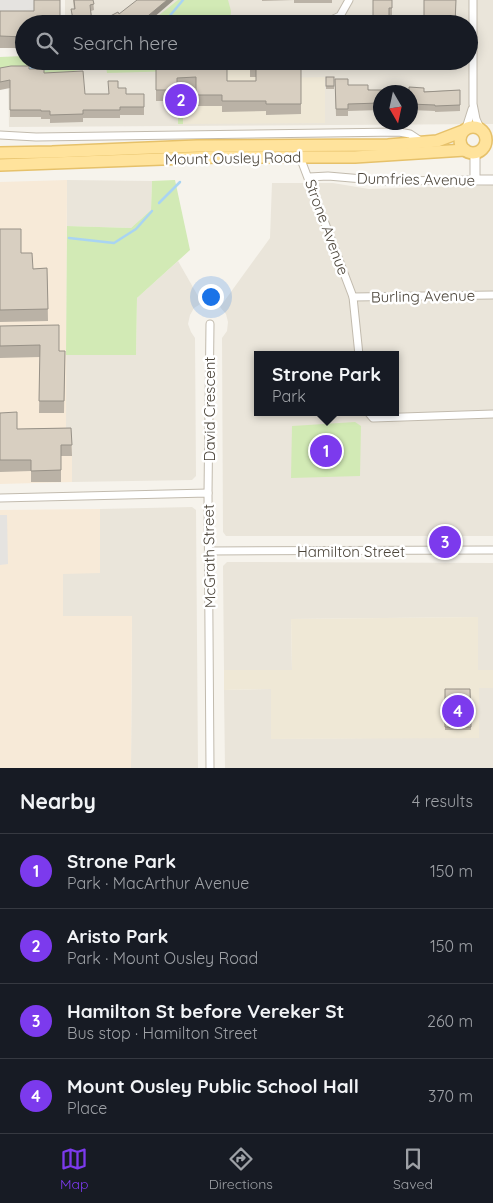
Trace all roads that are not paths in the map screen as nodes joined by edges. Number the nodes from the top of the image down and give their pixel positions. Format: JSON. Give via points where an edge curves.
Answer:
{"nodes":[{"id":1,"x":349,"y":0,"type":"edge"},
{"id":2,"x":473,"y":0,"type":"edge"},
{"id":3,"x":341,"y":15,"type":"edge"},
{"id":4,"x":473,"y":15,"type":"edge"},
{"id":5,"x":473,"y":70,"type":"edge"},
{"id":6,"x":473,"y":104,"type":"junction"},
{"id":7,"x":465,"y":130,"type":"junction"},
{"id":8,"x":485,"y":131,"type":"edge"},
{"id":9,"x":0,"y":135,"type":"edge"},
{"id":10,"x":66,"y":136,"type":"junction"},
{"id":11,"x":423,"y":142,"type":"junction"},
{"id":12,"x":479,"y":150,"type":"edge"},
{"id":13,"x":52,"y":152,"type":"junction"},
{"id":14,"x":0,"y":153,"type":"edge"},
{"id":15,"x":300,"y":157,"type":"junction"},
{"id":16,"x":0,"y":165,"type":"edge"},
{"id":17,"x":309,"y":177,"type":"junction"},
{"id":18,"x":475,"y":180,"type":"junction"},
{"id":19,"x":493,"y":180,"type":"edge"},
{"id":20,"x":493,"y":294,"type":"edge"},
{"id":21,"x":353,"y":297,"type":"junction"},
{"id":22,"x":210,"y":324,"type":"dead end"},
{"id":23,"x":359,"y":351,"type":"edge"},
{"id":24,"x":493,"y":414,"type":"edge"},
{"id":25,"x":371,"y":416,"type":"edge"},
{"id":26,"x":208,"y":493,"type":"junction"},
{"id":27,"x":0,"y":498,"type":"edge"},
{"id":28,"x":493,"y":550,"type":"edge"},
{"id":29,"x":209,"y":551,"type":"junction"},
{"id":30,"x":210,"y":768,"type":"edge"}],
"edges":[{"from":1,"to":3,"type":"street"},
{"from":2,"to":4,"type":"street"},
{"from":5,"to":6,"type":"street"},
{"from":6,"to":7,"type":"street"},
{"from":6,"to":8,"type":"street","via":[[476,119]]},
{"from":7,"to":8,"type":"main road","via":[[473,126]]},
{"from":7,"to":11,"type":"main road","name":"Mount Ousley Road","via":[[443,140]]},
{"from":7,"to":12,"type":"main road","via":[[460,141]]},
{"from":8,"to":12,"type":"main road","via":[[486,141]]},
{"from":9,"to":10,"type":"street","name":"Mount Ousley Road"},
{"from":10,"to":11,"type":"street","name":"Mount Ousley Road","via":[[401,132]]},
{"from":10,"to":13,"type":"street"},
{"from":11,"to":13,"type":"main road","name":"Mount Ousley Road"},
{"from":12,"to":15,"type":"main road","name":"Mount Ousley Road"},
{"from":12,"to":18,"type":"street"},
{"from":13,"to":14,"type":"main road","name":"Mount Ousley Road"},
{"from":15,"to":16,"type":"main road","name":"Mount Ousley Road"},
{"from":15,"to":17,"type":"street","name":"Strone Avenue"},
{"from":17,"to":18,"type":"street","name":"Dumfries Avenue","via":[[386,181]]},
{"from":17,"to":21,"type":"street","name":"Strone Avenue"},
{"from":18,"to":19,"type":"street","name":"Dumfries Avenue"},
{"from":20,"to":21,"type":"street","name":"Burling Avenue"},
{"from":21,"to":23,"type":"street","name":"Strone Avenue"},
{"from":22,"to":26,"type":"street","name":"David Crescent"},
{"from":24,"to":25,"type":"street"},
{"from":26,"to":27,"type":"street","name":"McGrath Street"},
{"from":26,"to":29,"type":"street","name":"McGrath Street"},
{"from":28,"to":29,"type":"street","name":"Hamilton Street"},
{"from":29,"to":30,"type":"street","name":"McGrath Street"}]}
